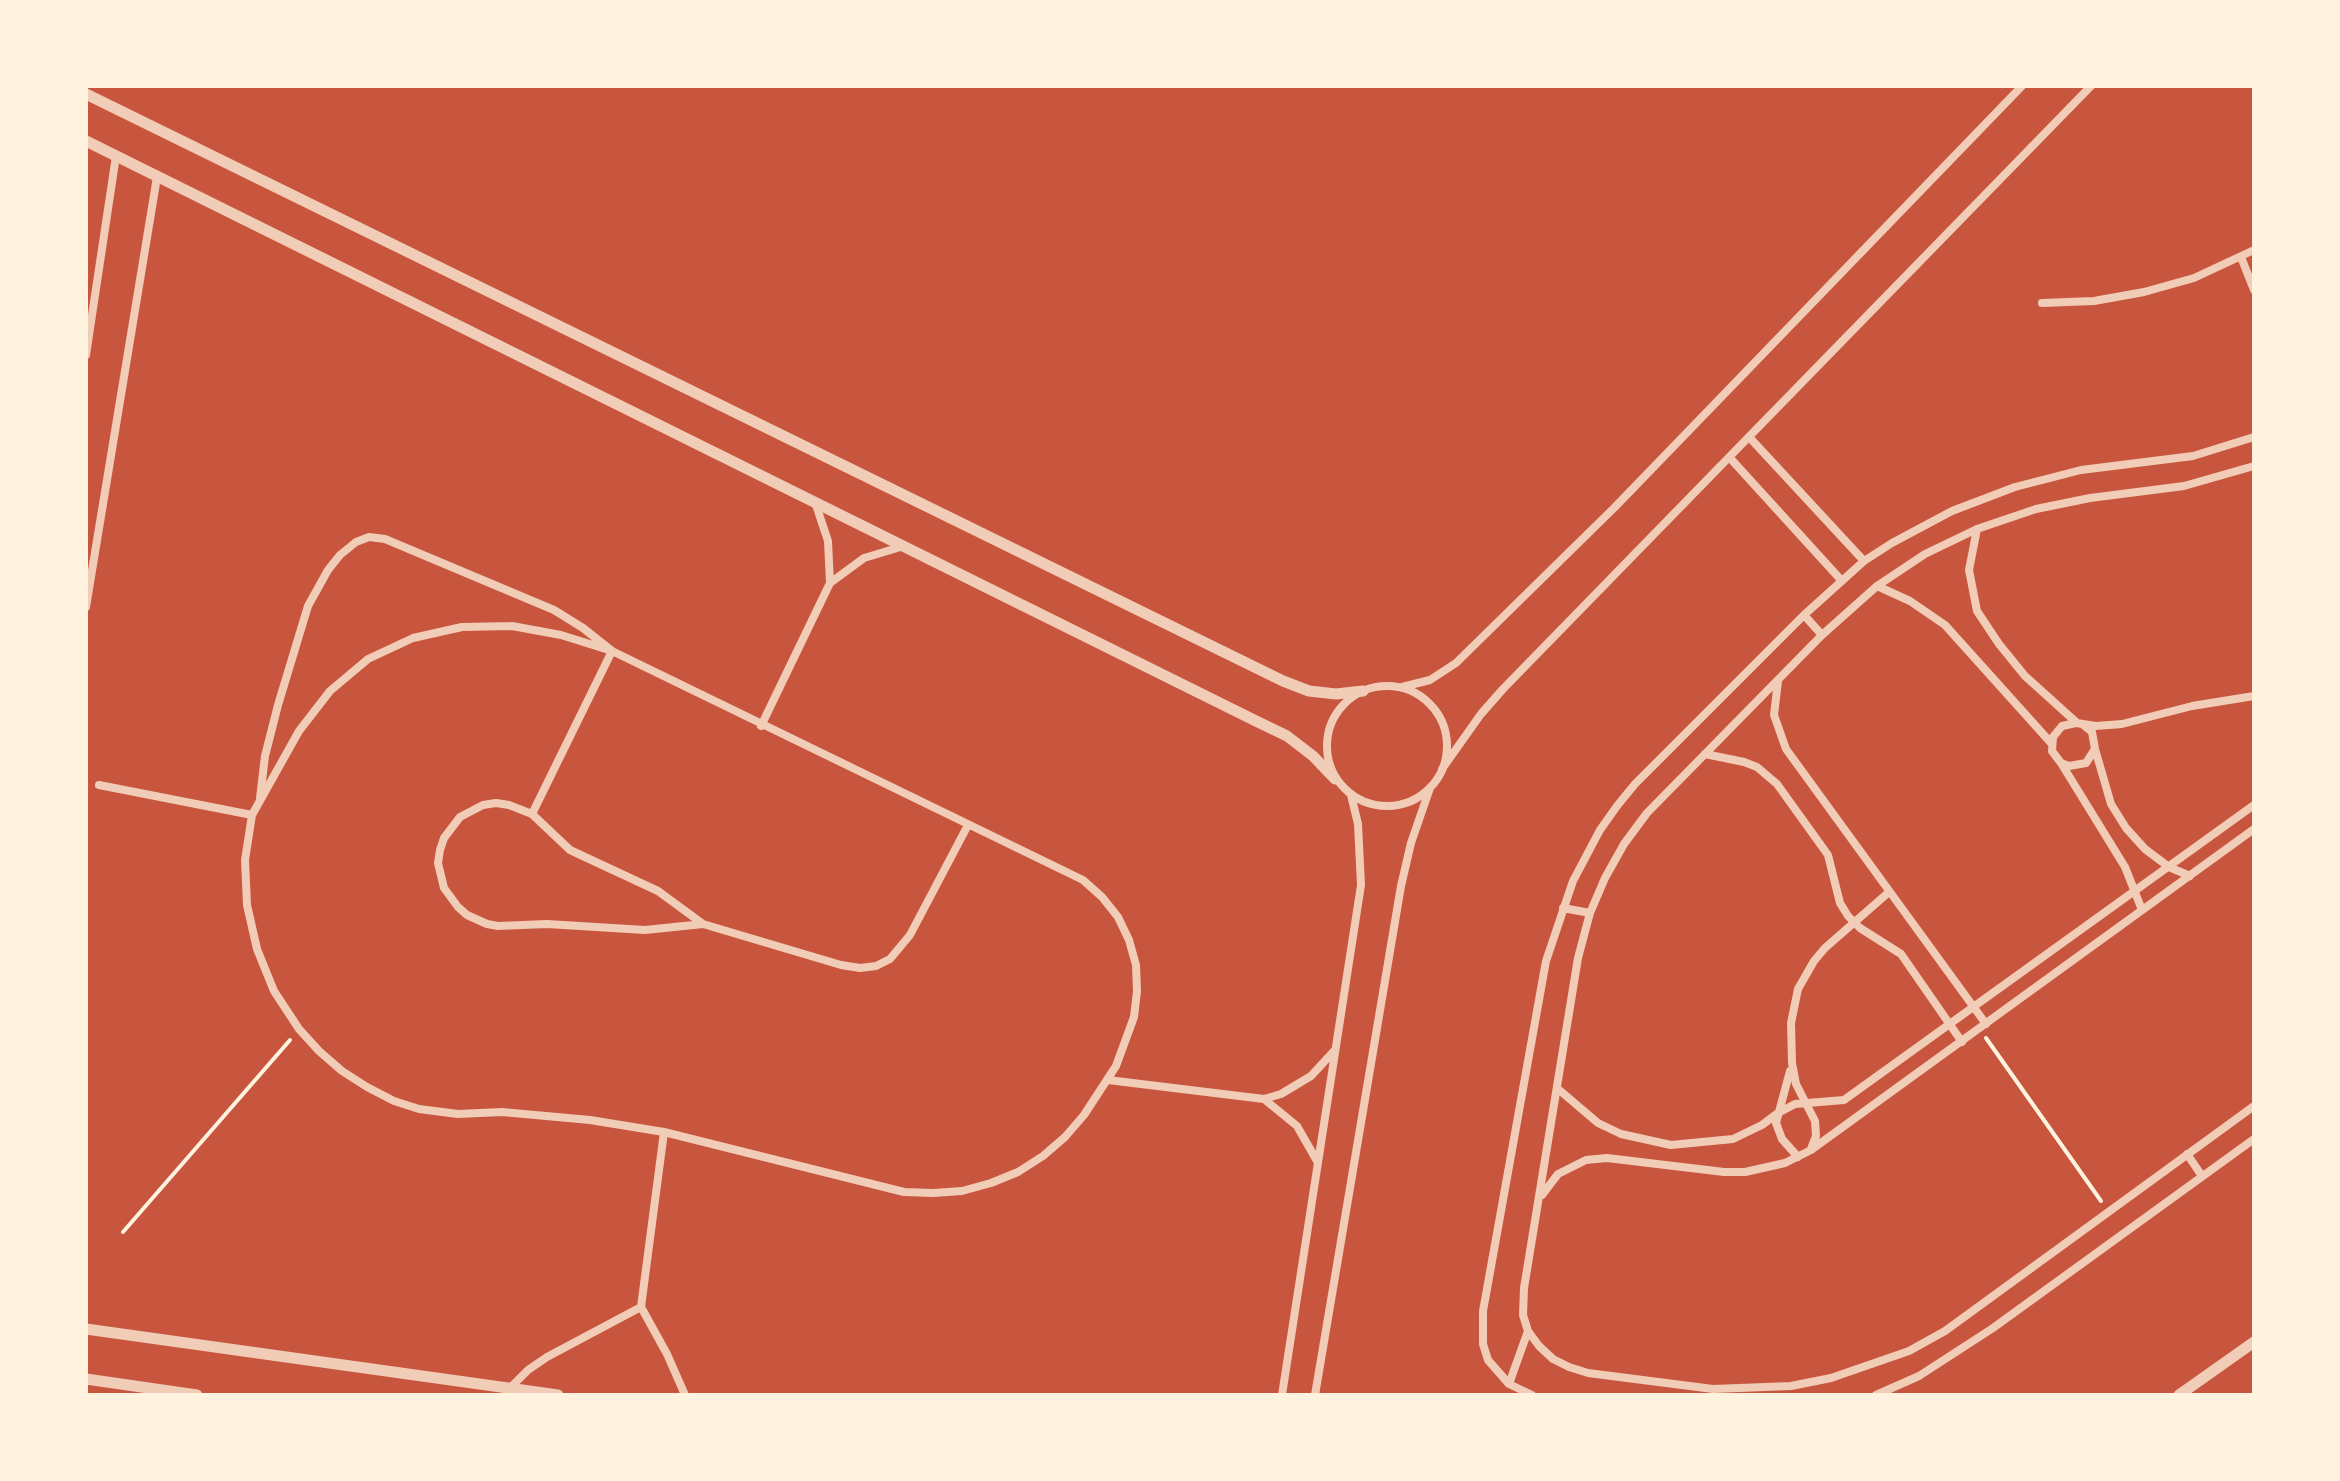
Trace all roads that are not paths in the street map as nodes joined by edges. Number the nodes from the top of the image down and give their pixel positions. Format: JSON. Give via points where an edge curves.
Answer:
{"nodes":[{"id":1,"x":2022,"y":86,"type":"edge"},
{"id":2,"x":2091,"y":86,"type":"edge"},
{"id":3,"x":86,"y":94,"type":"edge"},
{"id":4,"x":86,"y":141,"type":"edge"},
{"id":5,"x":116,"y":156,"type":"junction"},
{"id":6,"x":157,"y":177,"type":"junction"},
{"id":7,"x":2254,"y":250,"type":"edge"},
{"id":8,"x":2241,"y":257,"type":"junction"},
{"id":9,"x":2254,"y":290,"type":"edge"},
{"id":10,"x":2042,"y":303,"type":"dead end"},
{"id":11,"x":86,"y":355,"type":"edge"},
{"id":12,"x":2254,"y":437,"type":"edge"},
{"id":13,"x":1750,"y":438,"type":"junction"},
{"id":14,"x":1730,"y":458,"type":"junction"},
{"id":15,"x":2254,"y":468,"type":"edge"},
{"id":16,"x":815,"y":502,"type":"junction"},
{"id":17,"x":1977,"y":529,"type":"junction"},
{"id":18,"x":905,"y":546,"type":"junction"},
{"id":19,"x":1864,"y":561,"type":"junction"},
{"id":20,"x":1842,"y":581,"type":"junction"},
{"id":21,"x":830,"y":583,"type":"junction"},
{"id":22,"x":1877,"y":586,"type":"junction"},
{"id":23,"x":86,"y":607,"type":"edge"},
{"id":24,"x":1804,"y":615,"type":"junction"},
{"id":25,"x":1822,"y":635,"type":"junction"},
{"id":26,"x":612,"y":651,"type":"junction"},
{"id":27,"x":1779,"y":680,"type":"junction"},
{"id":28,"x":1402,"y":687,"type":"junction"},
{"id":29,"x":1363,"y":691,"type":"junction"},
{"id":30,"x":2254,"y":696,"type":"edge"},
{"id":31,"x":2079,"y":724,"type":"junction"},
{"id":32,"x":761,"y":726,"type":"junction"},
{"id":33,"x":2052,"y":744,"type":"junction"},
{"id":34,"x":2095,"y":749,"type":"junction"},
{"id":35,"x":1705,"y":754,"type":"junction"},
{"id":36,"x":2061,"y":763,"type":"junction"},
{"id":37,"x":1442,"y":769,"type":"junction"},
{"id":38,"x":1335,"y":779,"type":"junction"},
{"id":39,"x":99,"y":785,"type":"dead end"},
{"id":40,"x":1430,"y":788,"type":"junction"},
{"id":41,"x":1351,"y":795,"type":"junction"},
{"id":42,"x":259,"y":803,"type":"junction"},
{"id":43,"x":2254,"y":805,"type":"edge"},
{"id":44,"x":532,"y":814,"type":"junction"},
{"id":45,"x":252,"y":815,"type":"junction"},
{"id":46,"x":968,"y":825,"type":"junction"},
{"id":47,"x":2254,"y":829,"type":"edge"},
{"id":48,"x":2169,"y":867,"type":"junction"},
{"id":49,"x":2190,"y":876,"type":"junction"},
{"id":50,"x":2136,"y":890,"type":"junction"},
{"id":51,"x":1889,"y":892,"type":"junction"},
{"id":52,"x":1563,"y":908,"type":"junction"},
{"id":53,"x":2142,"y":910,"type":"junction"},
{"id":54,"x":1590,"y":913,"type":"junction"},
{"id":55,"x":1853,"y":922,"type":"junction"},
{"id":56,"x":703,"y":924,"type":"junction"},
{"id":57,"x":1974,"y":1008,"type":"junction"},
{"id":58,"x":1949,"y":1025,"type":"junction"},
{"id":59,"x":1983,"y":1026,"type":"junction"},
{"id":60,"x":1962,"y":1042,"type":"junction"},
{"id":61,"x":1335,"y":1049,"type":"junction"},
{"id":62,"x":1792,"y":1063,"type":"junction"},
{"id":63,"x":1108,"y":1080,"type":"junction"},
{"id":64,"x":1558,"y":1089,"type":"junction"},
{"id":65,"x":1264,"y":1099,"type":"junction"},
{"id":66,"x":1805,"y":1102,"type":"junction"},
{"id":67,"x":2254,"y":1106,"type":"edge"},
{"id":68,"x":1778,"y":1113,"type":"junction"},
{"id":69,"x":664,"y":1132,"type":"junction"},
{"id":70,"x":2254,"y":1139,"type":"edge"},
{"id":71,"x":1811,"y":1150,"type":"junction"},
{"id":72,"x":2187,"y":1154,"type":"junction"},
{"id":73,"x":1798,"y":1157,"type":"junction"},
{"id":74,"x":1318,"y":1163,"type":"junction"},
{"id":75,"x":2202,"y":1176,"type":"junction"},
{"id":76,"x":1540,"y":1199,"type":"junction"},
{"id":77,"x":641,"y":1307,"type":"junction"},
{"id":78,"x":86,"y":1329,"type":"edge"},
{"id":79,"x":1528,"y":1331,"type":"junction"},
{"id":80,"x":2254,"y":1342,"type":"edge"},
{"id":81,"x":86,"y":1379,"type":"edge"},
{"id":82,"x":1509,"y":1384,"type":"junction"},
{"id":83,"x":511,"y":1387,"type":"junction"},
{"id":84,"x":1713,"y":1392,"type":"edge"},
{"id":85,"x":197,"y":1395,"type":"edge"},
{"id":86,"x":558,"y":1395,"type":"edge"},
{"id":87,"x":685,"y":1395,"type":"edge"},
{"id":88,"x":1282,"y":1395,"type":"edge"},
{"id":89,"x":1315,"y":1395,"type":"edge"},
{"id":90,"x":1532,"y":1395,"type":"edge"},
{"id":91,"x":1876,"y":1395,"type":"edge"},
{"id":92,"x":2179,"y":1395,"type":"edge"}],
"edges":[{"from":1,"to":28,"type":"street","via":[[1456,663],[1430,680]]},
{"from":2,"to":13,"type":"street"},
{"from":3,"to":29,"type":"street","via":[[1283,681],[1309,691]]},
{"from":4,"to":5,"type":"street"},
{"from":5,"to":6,"type":"street"},
{"from":5,"to":11,"type":"street"},
{"from":6,"to":16,"type":"street"},
{"from":6,"to":23,"type":"street"},
{"from":7,"to":8,"type":"street"},
{"from":8,"to":9,"type":"street"},
{"from":8,"to":10,"type":"street","via":[[2144,292]]},
{"from":12,"to":19,"type":"street","via":[[2193,456],[2081,470],[2015,487],[1921,526]]},
{"from":13,"to":14,"type":"street"},
{"from":13,"to":19,"type":"street"},
{"from":14,"to":20,"type":"street"},
{"from":14,"to":37,"type":"street","via":[[1503,689]]},
{"from":15,"to":17,"type":"street","via":[[2184,486],[2036,509]]},
{"from":16,"to":18,"type":"street"},
{"from":16,"to":21,"type":"street","via":[[828,541]]},
{"from":17,"to":22,"type":"street","via":[[1925,554]]},
{"from":17,"to":31,"type":"street","via":[[1969,570],[1977,611],[2025,676]]},
{"from":18,"to":21,"type":"street","via":[[864,558]]},
{"from":18,"to":38,"type":"street","via":[[1287,736]]},
{"from":19,"to":20,"type":"street"},
{"from":20,"to":24,"type":"street"},
{"from":21,"to":32,"type":"street"},
{"from":22,"to":25,"type":"street"},
{"from":22,"to":33,"type":"street","via":[[1945,625]]},
{"from":24,"to":25,"type":"street"},
{"from":24,"to":52,"type":"street","via":[[1635,784],[1586,855]]},
{"from":25,"to":27,"type":"street"},
{"from":26,"to":32,"type":"street"},
{"from":26,"to":42,"type":"street","via":[[512,626],[462,627],[413,638],[368,659],[330,691],[299,731]]},
{"from":26,"to":42,"type":"street","via":[[554,610],[467,572],[385,539],[356,542],[328,570],[308,606],[265,756]]},
{"from":26,"to":44,"type":"street"},
{"from":27,"to":35,"type":"street"},
{"from":27,"to":51,"type":"street","via":[[1773,703],[1780,738]]},
{"from":28,"to":29,"type":"street"},
{"from":28,"to":37,"type":"street","via":[[1437,712],[1447,746]]},
{"from":29,"to":38,"type":"street","via":[[1345,703],[1326,738]]},
{"from":30,"to":31,"type":"street","via":[[2122,724]]},
{"from":31,"to":33,"type":"street","via":[[2062,726]]},
{"from":31,"to":34,"type":"street","via":[[2092,732]]},
{"from":32,"to":46,"type":"street"},
{"from":33,"to":36,"type":"street"},
{"from":34,"to":36,"type":"street","via":[[2086,763]]},
{"from":34,"to":48,"type":"street","via":[[2111,804],[2126,828]]},
{"from":35,"to":54,"type":"street","via":[[1624,844]]},
{"from":35,"to":55,"type":"street","via":[[1757,767],[1777,784],[1828,855],[1840,903]]},
{"from":36,"to":50,"type":"street"},
{"from":37,"to":40,"type":"street"},
{"from":38,"to":41,"type":"street"},
{"from":39,"to":45,"type":"street"},
{"from":40,"to":41,"type":"street","via":[[1392,806],[1371,805]]},
{"from":40,"to":89,"type":"street","via":[[1401,886]]},
{"from":41,"to":61,"type":"street","via":[[1362,857],[1361,885]]},
{"from":42,"to":45,"type":"street"},
{"from":43,"to":48,"type":"street"},
{"from":44,"to":56,"type":"street","via":[[570,850],[658,891]]},
{"from":44,"to":56,"type":"street","via":[[509,805],[483,805],[451,827],[440,850],[440,876],[450,898],[467,915],[498,926],[645,930]]},
{"from":45,"to":69,"type":"street","via":[[245,860],[253,935],[274,991],[299,1029],[342,1071],[419,1109],[590,1120]]},
{"from":46,"to":56,"type":"street","via":[[910,935],[890,959],[876,966],[841,965]]},
{"from":46,"to":63,"type":"street","via":[[1083,880],[1118,917],[1136,965],[1137,991],[1126,1043]]},
{"from":47,"to":49,"type":"street"},
{"from":48,"to":49,"type":"street"},
{"from":48,"to":50,"type":"street"},
{"from":49,"to":53,"type":"street"},
{"from":50,"to":53,"type":"street"},
{"from":50,"to":57,"type":"street"},
{"from":51,"to":55,"type":"street"},
{"from":51,"to":57,"type":"street"},
{"from":52,"to":54,"type":"street"},
{"from":52,"to":82,"type":"street","via":[[1546,961],[1481,1328],[1488,1360]]},
{"from":53,"to":59,"type":"street"},
{"from":54,"to":64,"type":"street"},
{"from":55,"to":58,"type":"street","via":[[1901,954]]},
{"from":55,"to":62,"type":"street","via":[[1814,961],[1798,989],[1791,1023]]},
{"from":57,"to":58,"type":"street"},
{"from":57,"to":59,"type":"street"},
{"from":58,"to":60,"type":"street"},
{"from":58,"to":66,"type":"street","via":[[1850,1096],[1837,1102]]},
{"from":59,"to":60,"type":"street"},
{"from":60,"to":71,"type":"street"},
{"from":61,"to":65,"type":"street","via":[[1311,1076]]},
{"from":61,"to":74,"type":"street"},
{"from":62,"to":66,"type":"street"},
{"from":62,"to":68,"type":"street"},
{"from":63,"to":65,"type":"street"},
{"from":63,"to":69,"type":"street","via":[[1084,1115],[1043,1156],[1018,1172],[962,1191],[904,1192]]},
{"from":64,"to":68,"type":"street","via":[[1598,1123],[1671,1145],[1733,1139]]},
{"from":64,"to":76,"type":"street"},
{"from":65,"to":74,"type":"street","via":[[1297,1126]]},
{"from":66,"to":68,"type":"street"},
{"from":66,"to":71,"type":"street","via":[[1816,1128]]},
{"from":67,"to":72,"type":"street"},
{"from":68,"to":73,"type":"street","via":[[1778,1132]]},
{"from":69,"to":77,"type":"street"},
{"from":70,"to":75,"type":"street"},
{"from":71,"to":73,"type":"street"},
{"from":72,"to":75,"type":"street"},
{"from":72,"to":84,"type":"street","via":[[1945,1331],[1909,1351],[1831,1378]]},
{"from":73,"to":76,"type":"street","via":[[1765,1169],[1724,1172],[1596,1158],[1558,1174]]},
{"from":74,"to":88,"type":"street"},
{"from":75,"to":91,"type":"street","via":[[1956,1353]]},
{"from":76,"to":79,"type":"street","via":[[1524,1288]]},
{"from":77,"to":83,"type":"street","via":[[547,1357]]},
{"from":77,"to":87,"type":"street"},
{"from":78,"to":83,"type":"street"},
{"from":79,"to":82,"type":"street"},
{"from":79,"to":84,"type":"street","via":[[1553,1359],[1569,1367]]},
{"from":80,"to":92,"type":"street"},
{"from":81,"to":85,"type":"street"},
{"from":82,"to":90,"type":"street"},
{"from":83,"to":86,"type":"street"}]}
